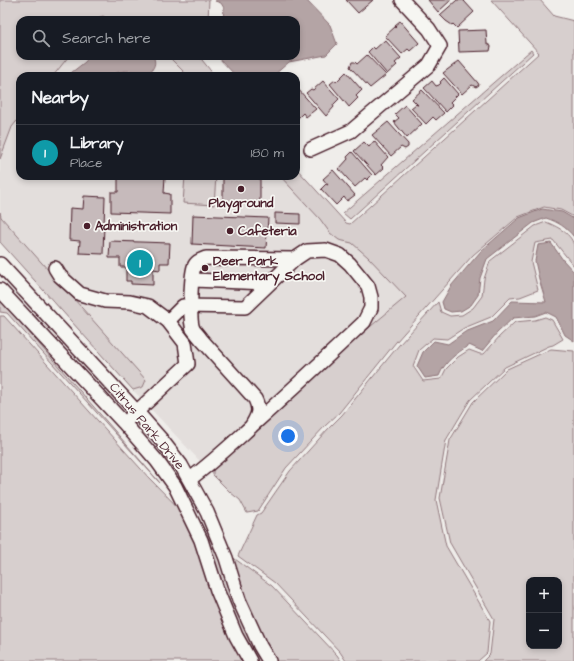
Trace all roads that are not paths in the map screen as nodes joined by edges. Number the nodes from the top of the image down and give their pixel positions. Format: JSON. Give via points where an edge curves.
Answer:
{"nodes":[{"id":1,"x":402,"y":0,"type":"edge"},
{"id":2,"x":311,"y":150,"type":"dead end"},
{"id":3,"x":295,"y":259,"type":"junction"},
{"id":4,"x":0,"y":264,"type":"edge"},
{"id":5,"x":55,"y":268,"type":"dead end"},
{"id":6,"x":193,"y":280,"type":"junction"},
{"id":7,"x":269,"y":283,"type":"junction"},
{"id":8,"x":0,"y":290,"type":"edge"},
{"id":9,"x":191,"y":305,"type":"junction"},
{"id":10,"x":168,"y":321,"type":"junction"},
{"id":11,"x":244,"y":388,"type":"junction"},
{"id":12,"x":277,"y":404,"type":"junction"},
{"id":13,"x":136,"y":412,"type":"junction"},
{"id":14,"x":124,"y":423,"type":"junction"},
{"id":15,"x":251,"y":427,"type":"junction"},
{"id":16,"x":190,"y":479,"type":"junction"},
{"id":17,"x":250,"y":661,"type":"edge"},
{"id":18,"x":269,"y":661,"type":"edge"}],
"edges":[{"from":1,"to":2,"type":"street","via":[[440,46],[429,65],[352,131]]},
{"from":3,"to":6,"type":"street","via":[[206,258],[199,260],[194,266]]},
{"from":3,"to":7,"type":"street"},
{"from":3,"to":12,"type":"street","via":[[307,251],[326,250],[340,255],[368,286],[371,308],[364,322]]},
{"from":4,"to":13,"type":"street","name":"Citrus Park Drive"},
{"from":5,"to":10,"type":"street","via":[[80,294],[105,301],[148,306]]},
{"from":6,"to":7,"type":"street"},
{"from":6,"to":9,"type":"street"},
{"from":7,"to":9,"type":"street","via":[[245,307]]},
{"from":8,"to":14,"type":"street","name":"Citrus Park Drive"},
{"from":9,"to":10,"type":"street","via":[[182,306]]},
{"from":9,"to":11,"type":"street","via":[[193,329]]},
{"from":10,"to":13,"type":"street","via":[[184,343],[188,364]]},
{"from":11,"to":12,"type":"street","via":[[268,406]]},
{"from":11,"to":15,"type":"street","via":[[258,405],[258,413]]},
{"from":12,"to":15,"type":"street"},
{"from":13,"to":14,"type":"street"},
{"from":13,"to":16,"type":"street","name":"Citrus Park Drive","via":[[160,438]]},
{"from":14,"to":17,"type":"street","name":"Citrus Park Drive","via":[[157,461],[174,486],[201,540],[217,590],[236,636]]},
{"from":15,"to":16,"type":"street"},
{"from":16,"to":18,"type":"street","name":"Citrus Park Drive","via":[[218,536],[239,600]]}]}
